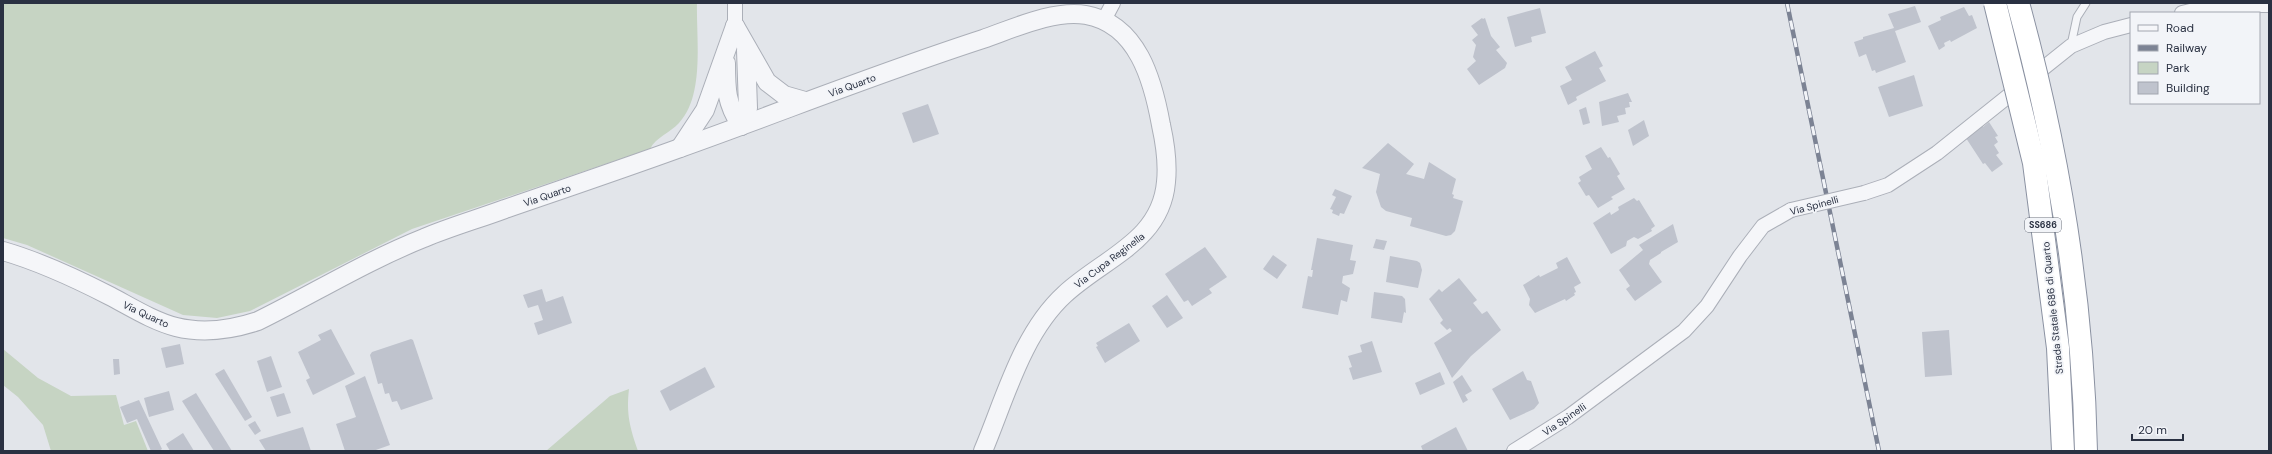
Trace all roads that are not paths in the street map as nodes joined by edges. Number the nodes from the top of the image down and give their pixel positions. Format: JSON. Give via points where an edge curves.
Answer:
{"nodes":[{"id":1,"x":735,"y":3,"type":"edge"},
{"id":2,"x":1113,"y":3,"type":"edge"},
{"id":3,"x":1995,"y":3,"type":"edge"},
{"id":4,"x":2018,"y":3,"type":"edge"},
{"id":5,"x":2086,"y":3,"type":"edge"},
{"id":6,"x":2269,"y":5,"type":"edge"},
{"id":7,"x":2186,"y":12,"type":"edge"},
{"id":8,"x":1104,"y":20,"type":"junction"},
{"id":9,"x":2130,"y":25,"type":"edge"},
{"id":10,"x":735,"y":26,"type":"junction"},
{"id":11,"x":2071,"y":46,"type":"junction"},
{"id":12,"x":746,"y":47,"type":"junction"},
{"id":13,"x":726,"y":48,"type":"junction"},
{"id":14,"x":805,"y":101,"type":"junction"},
{"id":15,"x":741,"y":126,"type":"junction"},
{"id":16,"x":680,"y":148,"type":"junction"},
{"id":17,"x":3,"y":250,"type":"edge"},
{"id":18,"x":984,"y":451,"type":"edge"},
{"id":19,"x":1514,"y":451,"type":"edge"},
{"id":20,"x":2063,"y":451,"type":"edge"},
{"id":21,"x":2086,"y":451,"type":"edge"}],
"edges":[{"from":1,"to":10,"type":"street"},
{"from":2,"to":8,"type":"street"},
{"from":3,"to":20,"type":"highway","name":"Strada Statale 686 di Quarto","number":"SS686","bridge":true,"via":[[2034,163],[2058,348]]},
{"from":4,"to":21,"type":"highway","number":"SS686","bridge":true,"via":[[2042,102],[2070,246],[2082,366]]},
{"from":5,"to":11,"type":"lane","via":[[2077,17]]},
{"from":6,"to":7,"type":"street","via":[[2215,5]]},
{"from":8,"to":14,"type":"street","name":"Via Quarto","via":[[1078,14],[1041,20]]},
{"from":8,"to":18,"type":"street","name":"Via Cupa Reginella","via":[[1125,34],[1147,71],[1153,90],[1165,147],[1166,182],[1161,207],[1148,230],[1081,280],[1044,315],[1023,356]]},
{"from":9,"to":11,"type":"street","name":"Via Spinelli","via":[[2104,32]]},
{"from":10,"to":12,"type":"street"},
{"from":10,"to":13,"type":"street"},
{"from":11,"to":19,"type":"street","name":"Via Spinelli","bridge":true,"via":[[1937,153],[1888,185],[1791,210],[1763,226],[1707,306],[1684,330],[1568,417]]},
{"from":12,"to":14,"type":"street","via":[[767,82],[784,95]]},
{"from":12,"to":15,"type":"street","via":[[748,108]]},
{"from":13,"to":15,"type":"street","via":[[726,93],[731,111]]},
{"from":13,"to":16,"type":"street","via":[[705,110]]},
{"from":14,"to":15,"type":"street","name":"Via Quarto"},
{"from":15,"to":16,"type":"street","name":"Via Quarto"},
{"from":16,"to":17,"type":"street","name":"Via Quarto","via":[[423,238],[258,321],[226,329],[176,327],[137,311],[66,274]]}]}
